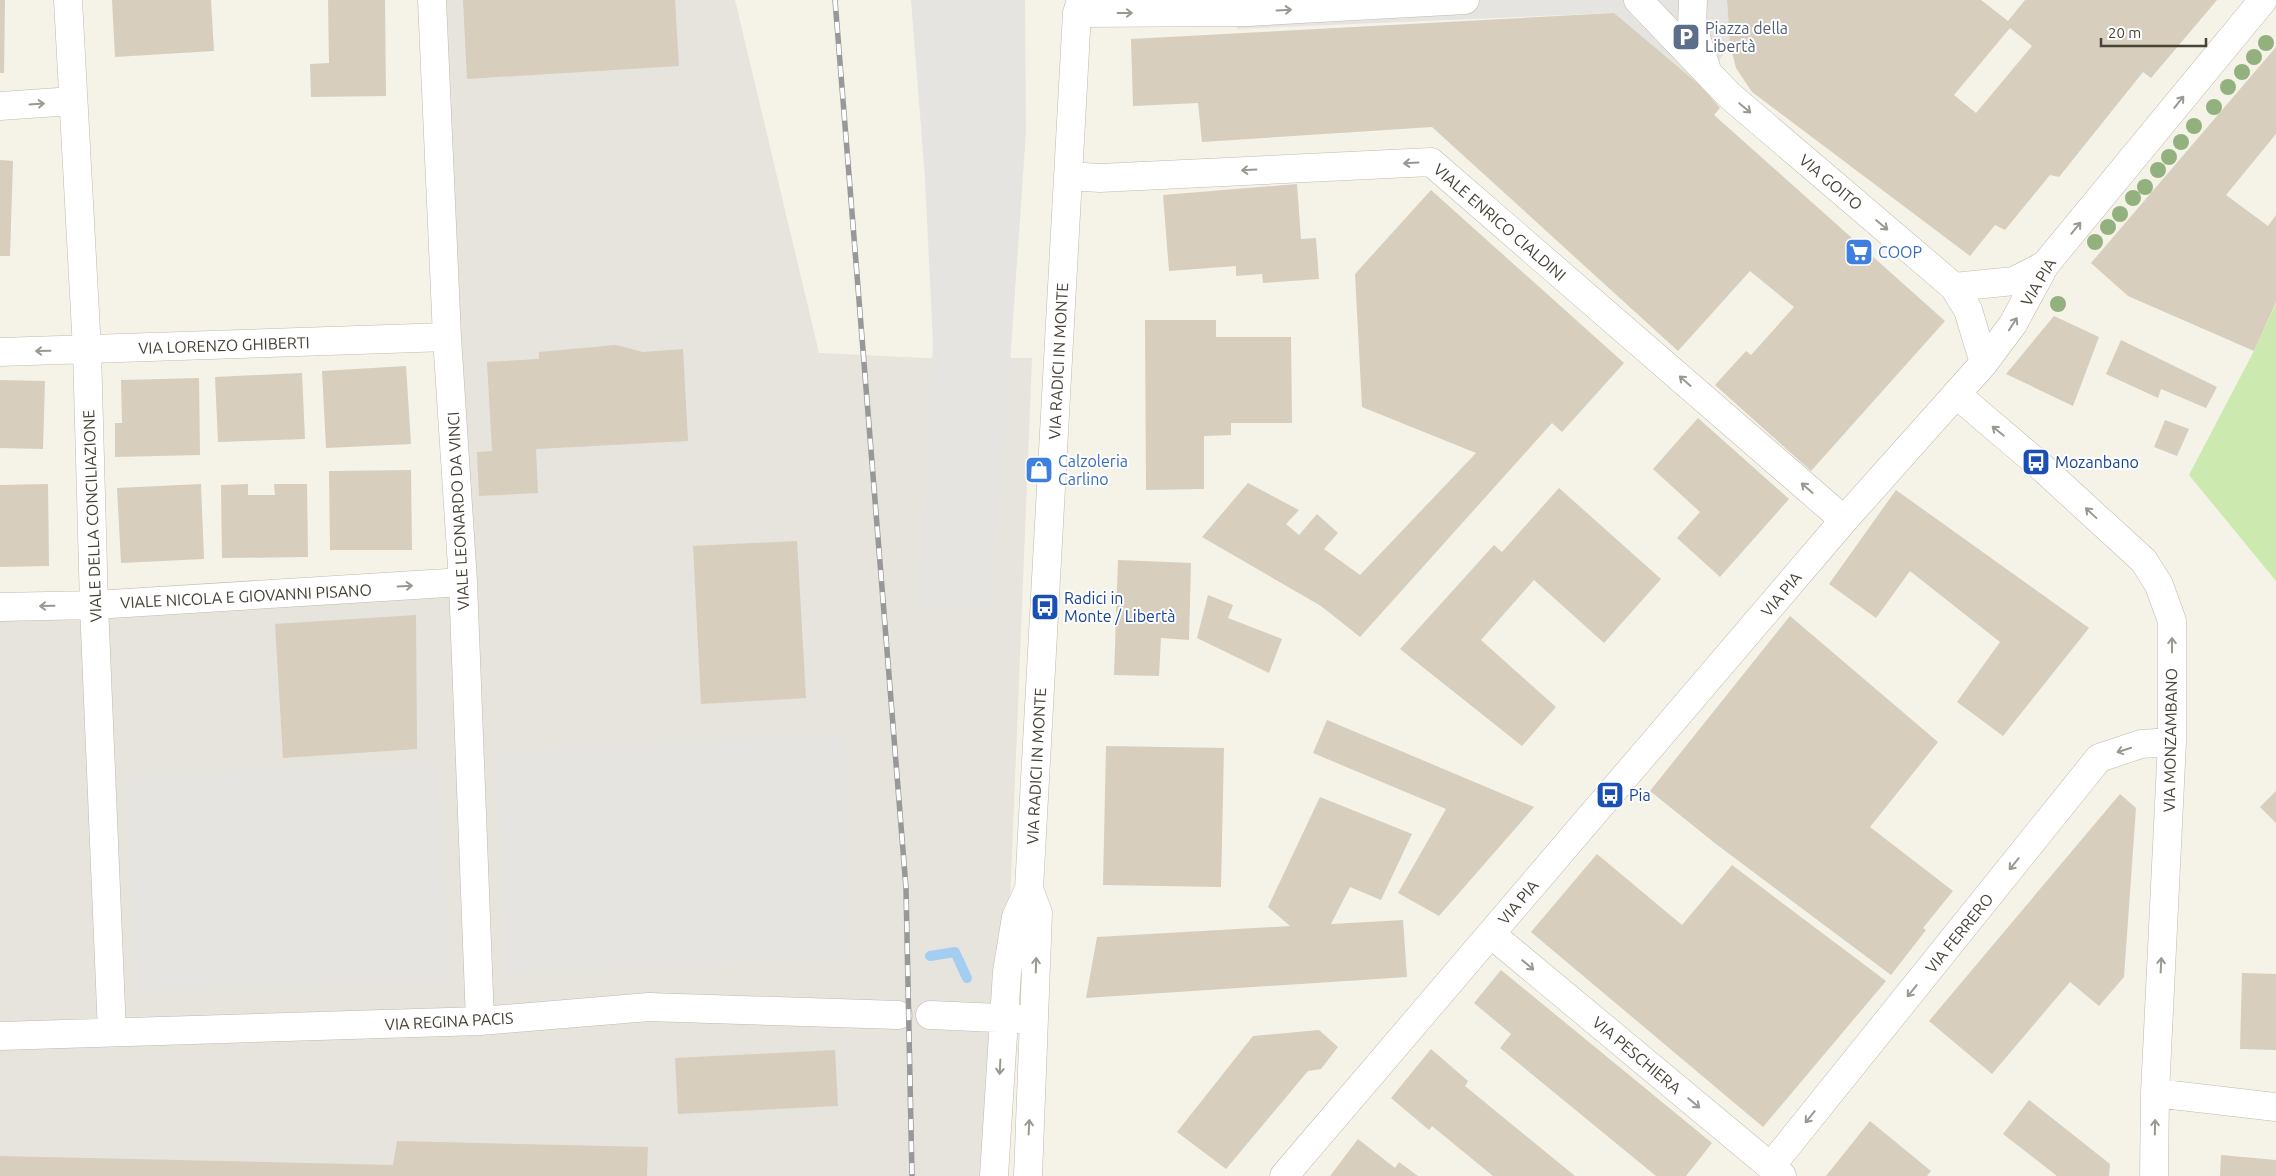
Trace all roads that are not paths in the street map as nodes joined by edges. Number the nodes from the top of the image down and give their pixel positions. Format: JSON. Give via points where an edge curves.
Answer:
{"nodes":[{"id":1,"x":68,"y":0,"type":"edge"},
{"id":2,"x":432,"y":0,"type":"edge"},
{"id":3,"x":1466,"y":0,"type":"edge"},
{"id":4,"x":1638,"y":0,"type":"edge"},
{"id":5,"x":1693,"y":0,"type":"edge"},
{"id":6,"x":2263,"y":0,"type":"edge"},
{"id":7,"x":1076,"y":4,"type":"edge"},
{"id":8,"x":1709,"y":75,"type":"junction"},
{"id":9,"x":73,"y":101,"type":"junction"},
{"id":10,"x":0,"y":106,"type":"edge"},
{"id":11,"x":1068,"y":176,"type":"junction"},
{"id":12,"x":2046,"y":265,"type":"junction"},
{"id":13,"x":1954,"y":287,"type":"junction"},
{"id":14,"x":447,"y":337,"type":"junction"},
{"id":15,"x":87,"y":350,"type":"junction"},
{"id":16,"x":0,"y":352,"type":"edge"},
{"id":17,"x":1984,"y":363,"type":"junction"},
{"id":18,"x":1956,"y":394,"type":"junction"},
{"id":19,"x":1844,"y":520,"type":"junction"},
{"id":20,"x":463,"y":582,"type":"junction"},
{"id":21,"x":94,"y":605,"type":"junction"},
{"id":22,"x":0,"y":606,"type":"edge"},
{"id":23,"x":2172,"y":742,"type":"junction"},
{"id":24,"x":1029,"y":889,"type":"junction"},
{"id":25,"x":1491,"y":934,"type":"junction"},
{"id":26,"x":898,"y":1015,"type":"dead end"},
{"id":27,"x":930,"y":1015,"type":"dead end"},
{"id":28,"x":1002,"y":1018,"type":"junction"},
{"id":29,"x":480,"y":1021,"type":"junction"},
{"id":30,"x":1034,"y":1021,"type":"junction"},
{"id":31,"x":112,"y":1032,"type":"junction"},
{"id":32,"x":0,"y":1036,"type":"edge"},
{"id":33,"x":2155,"y":1093,"type":"junction"},
{"id":34,"x":2276,"y":1107,"type":"edge"},
{"id":35,"x":1777,"y":1171,"type":"edge"},
{"id":36,"x":994,"y":1176,"type":"edge"},
{"id":37,"x":1028,"y":1176,"type":"edge"},
{"id":38,"x":1284,"y":1176,"type":"edge"},
{"id":39,"x":2154,"y":1176,"type":"edge"}],
"edges":[{"from":1,"to":9,"type":"street","name":"VIALE DELLA CONCILIAZIONE"},
{"from":2,"to":14,"type":"street","name":"VIALE LEONARDO DA VINCI"},
{"from":7,"to":3,"type":"street","one_way":true,"via":[[1248,12]]},
{"from":4,"to":8,"type":"street","name":"VIA GOITO"},
{"from":5,"to":8,"type":"street","via":[[1692,26]]},
{"from":12,"to":6,"type":"street","name":"VIA PIA","one_way":true},
{"from":7,"to":11,"type":"street","name":"VIA RADICI IN MONTE"},
{"from":8,"to":13,"type":"street","name":"VIA GOITO","one_way":true},
{"from":10,"to":9,"type":"street","one_way":true},
{"from":9,"to":15,"type":"street","name":"VIALE DELLA CONCILIAZIONE"},
{"from":19,"to":11,"type":"street","name":"VIALE ENRICO CIALDINI","one_way":true,"via":[[1431,162],[1100,178]]},
{"from":11,"to":24,"type":"street","name":"VIA RADICI IN MONTE"},
{"from":12,"to":13,"type":"street","via":[[2014,281]]},
{"from":17,"to":12,"type":"street","name":"VIA PIA","one_way":true,"via":[[2013,324]]},
{"from":13,"to":17,"type":"street","name":"VIA GOITO","via":[[1968,310]]},
{"from":14,"to":15,"type":"street","name":"VIA LORENZO GHIBERTI"},
{"from":14,"to":20,"type":"street","name":"VIALE LEONARDO DA VINCI"},
{"from":15,"to":16,"type":"street","name":"VIA LORENZO GHIBERTI","one_way":true},
{"from":15,"to":21,"type":"street","name":"VIALE DELLA CONCILIAZIONE"},
{"from":17,"to":18,"type":"street","name":"VIA PIA"},
{"from":18,"to":19,"type":"street","name":"VIA PIA"},
{"from":23,"to":18,"type":"street","name":"VIA MONZAMBANO","one_way":true,"via":[[2172,621],[2159,585],[2144,561]]},
{"from":19,"to":25,"type":"street","name":"VIA PIA"},
{"from":21,"to":20,"type":"street","name":"VIALE NICOLA E GIOVANNI PISANO","one_way":true},
{"from":20,"to":29,"type":"street","name":"VIALE LEONARDO DA VINCI"},
{"from":21,"to":22,"type":"street","name":"VIALE NICOLA E GIOVANNI PISANO","one_way":true},
{"from":21,"to":31,"type":"street","name":"VIALE DELLA CONCILIAZIONE"},
{"from":33,"to":23,"type":"street","name":"VIA MONZAMBANO","one_way":true},
{"from":23,"to":35,"type":"street","name":"VIA FERRERO","one_way":true,"via":[[2141,744],[2099,758]]},
{"from":24,"to":28,"type":"street","name":"VIA RADICI IN MONTE","via":[[1016,917]]},
{"from":30,"to":24,"type":"street","name":"VIA RADICI IN MONTE","one_way":true,"via":[[1038,913]]},
{"from":25,"to":35,"type":"street","name":"VIA PESCHIERA","one_way":true},
{"from":25,"to":38,"type":"street","name":"VIA PIA"},
{"from":26,"to":29,"type":"street","name":"VIA REGINA PACIS","via":[[648,1007]]},
{"from":27,"to":28,"type":"street"},
{"from":28,"to":30,"type":"street"},
{"from":28,"to":36,"type":"street","name":"VIA RADICI IN MONTE","one_way":true},
{"from":29,"to":31,"type":"street","name":"VIA REGINA PACIS"},
{"from":37,"to":30,"type":"street","name":"VIA RADICI IN MONTE","one_way":true},
{"from":31,"to":32,"type":"street","name":"VIA REGINA PACIS"},
{"from":33,"to":34,"type":"street"},
{"from":39,"to":33,"type":"street","name":"VIA MONZAMBANO","one_way":true}]}
